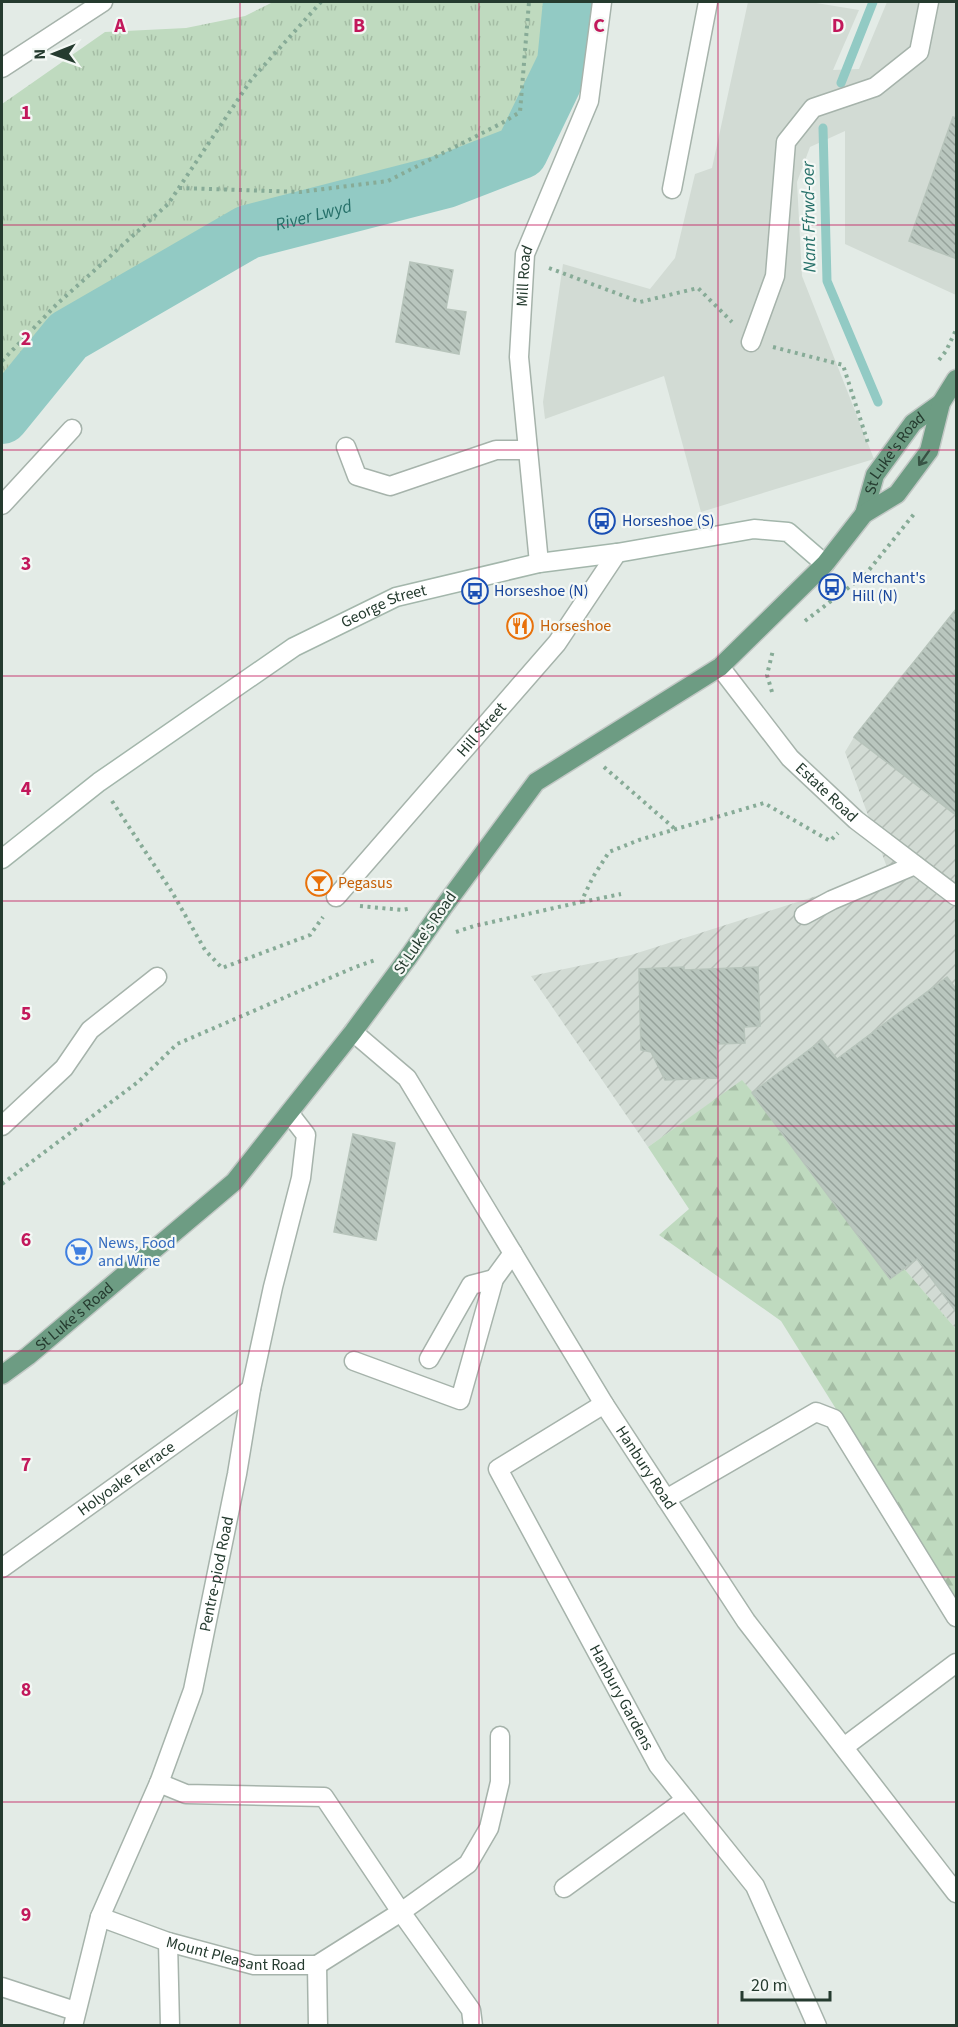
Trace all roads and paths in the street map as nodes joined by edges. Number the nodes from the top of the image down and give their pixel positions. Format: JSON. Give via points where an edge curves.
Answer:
{"nodes":[{"id":1,"x":103,"y":2,"type":"edge"},
{"id":2,"x":321,"y":2,"type":"edge"},
{"id":3,"x":529,"y":2,"type":"edge"},
{"id":4,"x":602,"y":2,"type":"edge"},
{"id":5,"x":708,"y":2,"type":"edge"},
{"id":6,"x":929,"y":2,"type":"edge"},
{"id":7,"x":2,"y":68,"type":"edge"},
{"id":8,"x":179,"y":188,"type":"junction"},
{"id":9,"x":672,"y":189,"type":"dead end"},
{"id":10,"x":525,"y":254,"type":"junction"},
{"id":11,"x":751,"y":342,"type":"junction"},
{"id":12,"x":2,"y":361,"type":"edge"},
{"id":13,"x":957,"y":379,"type":"edge"},
{"id":14,"x":941,"y":403,"type":"junction"},
{"id":15,"x":72,"y":429,"type":"dead end"},
{"id":16,"x":346,"y":447,"type":"dead end"},
{"id":17,"x":528,"y":450,"type":"junction"},
{"id":18,"x":870,"y":450,"type":"dead end"},
{"id":19,"x":2,"y":505,"type":"edge"},
{"id":20,"x":917,"y":509,"type":"dead end"},
{"id":21,"x":864,"y":514,"type":"junction"},
{"id":22,"x":617,"y":553,"type":"junction"},
{"id":23,"x":539,"y":563,"type":"junction"},
{"id":24,"x":825,"y":564,"type":"junction"},
{"id":25,"x":800,"y":624,"type":"dead end"},
{"id":26,"x":778,"y":644,"type":"dead end"},
{"id":27,"x":720,"y":667,"type":"junction"},
{"id":28,"x":773,"y":697,"type":"dead end"},
{"id":29,"x":585,"y":751,"type":"junction"},
{"id":30,"x":99,"y":782,"type":"junction"},
{"id":31,"x":675,"y":830,"type":"dead end"},
{"id":32,"x":2,"y":859,"type":"edge"},
{"id":33,"x":915,"y":865,"type":"junction"},
{"id":34,"x":621,"y":894,"type":"dead end"},
{"id":35,"x":957,"y":896,"type":"edge"},
{"id":36,"x":336,"y":897,"type":"junction"},
{"id":37,"x":581,"y":902,"type":"dead end"},
{"id":38,"x":445,"y":905,"type":"junction"},
{"id":39,"x":804,"y":915,"type":"dead end"},
{"id":40,"x":157,"y":977,"type":"dead end"},
{"id":41,"x":354,"y":1032,"type":"junction"},
{"id":42,"x":289,"y":1113,"type":"junction"},
{"id":43,"x":2,"y":1126,"type":"edge"},
{"id":44,"x":513,"y":1253,"type":"junction"},
{"id":45,"x":494,"y":1279,"type":"junction"},
{"id":46,"x":429,"y":1359,"type":"dead end"},
{"id":47,"x":354,"y":1361,"type":"dead end"},
{"id":48,"x":2,"y":1375,"type":"edge"},
{"id":49,"x":251,"y":1389,"type":"junction"},
{"id":50,"x":604,"y":1404,"type":"junction"},
{"id":51,"x":666,"y":1499,"type":"junction"},
{"id":52,"x":2,"y":1568,"type":"edge"},
{"id":53,"x":957,"y":1617,"type":"edge"},
{"id":54,"x":957,"y":1663,"type":"edge"},
{"id":55,"x":500,"y":1736,"type":"dead end"},
{"id":56,"x":844,"y":1747,"type":"junction"},
{"id":57,"x":159,"y":1783,"type":"junction"},
{"id":58,"x":685,"y":1800,"type":"junction"},
{"id":59,"x":564,"y":1888,"type":"dead end"},
{"id":60,"x":957,"y":1893,"type":"edge"},
{"id":61,"x":401,"y":1912,"type":"junction"},
{"id":62,"x":100,"y":1917,"type":"junction"},
{"id":63,"x":168,"y":1942,"type":"junction"},
{"id":64,"x":317,"y":1965,"type":"junction"},
{"id":65,"x":2,"y":1987,"type":"edge"},
{"id":66,"x":74,"y":2018,"type":"edge"},
{"id":67,"x":170,"y":2025,"type":"edge"},
{"id":68,"x":318,"y":2025,"type":"edge"},
{"id":69,"x":473,"y":2025,"type":"edge"},
{"id":70,"x":817,"y":2025,"type":"edge"}],
"edges":[{"from":1,"to":7,"type":"street"},
{"from":2,"to":8,"type":"path","via":[[250,80]]},
{"from":3,"to":8,"type":"path","via":[[520,112],[502,123],[388,181],[300,192]]},
{"from":4,"to":10,"type":"street","name":"Mill Road","via":[[589,101]]},
{"from":5,"to":9,"type":"street"},
{"from":6,"to":11,"type":"street","via":[[919,52],[875,87],[813,108],[786,142],[775,276]]},
{"from":8,"to":12,"type":"path","via":[[168,204],[56,305]]},
{"from":10,"to":11,"type":"path","via":[[544,267],[640,302],[698,288]]},
{"from":10,"to":17,"type":"street","name":"Mill Road","via":[[519,357]]},
{"from":11,"to":18,"type":"path","via":[[843,365]]},
{"from":13,"to":14,"type":"main road","name":"St Luke's Road"},
{"from":14,"to":21,"type":"main road","name":"St Luke's Road","via":[[913,423],[875,475]]},
{"from":14,"to":21,"type":"main road","name":"St Luke's Road","one_way":true,"via":[[929,451],[897,494]]},
{"from":15,"to":19,"type":"street"},
{"from":16,"to":17,"type":"street","via":[[357,476],[390,486],[496,450]]},
{"from":17,"to":23,"type":"street","name":"Mill Road"},
{"from":20,"to":25,"type":"path","via":[[865,575]]},
{"from":21,"to":24,"type":"main road","name":"St Luke's Road"},
{"from":22,"to":23,"type":"street","name":"George Street"},
{"from":22,"to":24,"type":"street","name":"George Street","via":[[754,529],[788,532]]},
{"from":22,"to":36,"type":"street","name":"Hill Street","via":[[556,643]]},
{"from":23,"to":30,"type":"street","name":"George Street","via":[[396,597],[294,647]]},
{"from":24,"to":27,"type":"main road","name":"St Luke's Road"},
{"from":26,"to":28,"type":"path","via":[[767,675]]},
{"from":27,"to":29,"type":"main road","name":"St Luke's Road"},
{"from":27,"to":33,"type":"street","name":"Estate Road","via":[[790,758],[856,820]]},
{"from":29,"to":31,"type":"path"},
{"from":29,"to":38,"type":"main road","name":"St Luke's Road","via":[[536,782]]},
{"from":30,"to":32,"type":"street","name":"George Street"},
{"from":30,"to":36,"type":"path","via":[[172,892],[205,950],[222,968],[310,935]]},
{"from":33,"to":35,"type":"street","name":"Estate Road"},
{"from":33,"to":39,"type":"street"},
{"from":34,"to":37,"type":"path"},
{"from":36,"to":38,"type":"path","via":[[358,906],[402,910]]},
{"from":38,"to":41,"type":"main road","name":"St Luke's Road","bridge":true},
{"from":40,"to":43,"type":"street","via":[[90,1030],[64,1068]]},
{"from":41,"to":42,"type":"main road","name":"St Luke's Road"},
{"from":41,"to":44,"type":"street","name":"Hanbury Road","via":[[407,1078]]},
{"from":42,"to":48,"type":"main road","name":"St Luke's Road","via":[[234,1182]]},
{"from":42,"to":49,"type":"street","name":"Pentre-piod Road","via":[[306,1135],[301,1178]]},
{"from":44,"to":45,"type":"street"},
{"from":44,"to":50,"type":"street","name":"Hanbury Road"},
{"from":45,"to":46,"type":"street","via":[[471,1285]]},
{"from":45,"to":47,"type":"street","via":[[460,1400]]},
{"from":49,"to":52,"type":"street","name":"Holyoake Terrace"},
{"from":49,"to":57,"type":"street","name":"Pentre-piod Road","via":[[193,1690]]},
{"from":50,"to":51,"type":"street","name":"Hanbury Road"},
{"from":50,"to":58,"type":"street","name":"Hanbury Gardens","via":[[498,1469],[657,1765]]},
{"from":51,"to":53,"type":"street","via":[[816,1412],[834,1419]]},
{"from":51,"to":56,"type":"street","name":"Hanbury Road","via":[[746,1621]]},
{"from":54,"to":56,"type":"street"},
{"from":55,"to":61,"type":"street","via":[[500,1782],[489,1828],[468,1864]]},
{"from":56,"to":60,"type":"street","name":"Hanbury Road"},
{"from":57,"to":61,"type":"street","via":[[186,1794],[324,1797]]},
{"from":57,"to":62,"type":"street","name":"Pentre-piod Road"},
{"from":58,"to":59,"type":"street"},
{"from":58,"to":70,"type":"street","name":"Hanbury Gardens","via":[[755,1886]]},
{"from":61,"to":64,"type":"street"},
{"from":61,"to":69,"type":"street","via":[[471,2010]]},
{"from":62,"to":63,"type":"street","name":"Mount Pleasant Road"},
{"from":62,"to":66,"type":"street","name":"Pentre-piod Road"},
{"from":63,"to":64,"type":"street","name":"Mount Pleasant Road","via":[[254,1965]]},
{"from":63,"to":67,"type":"street"},
{"from":64,"to":68,"type":"street","name":"Mount Pleasant Road"},
{"from":65,"to":66,"type":"street"}]}
